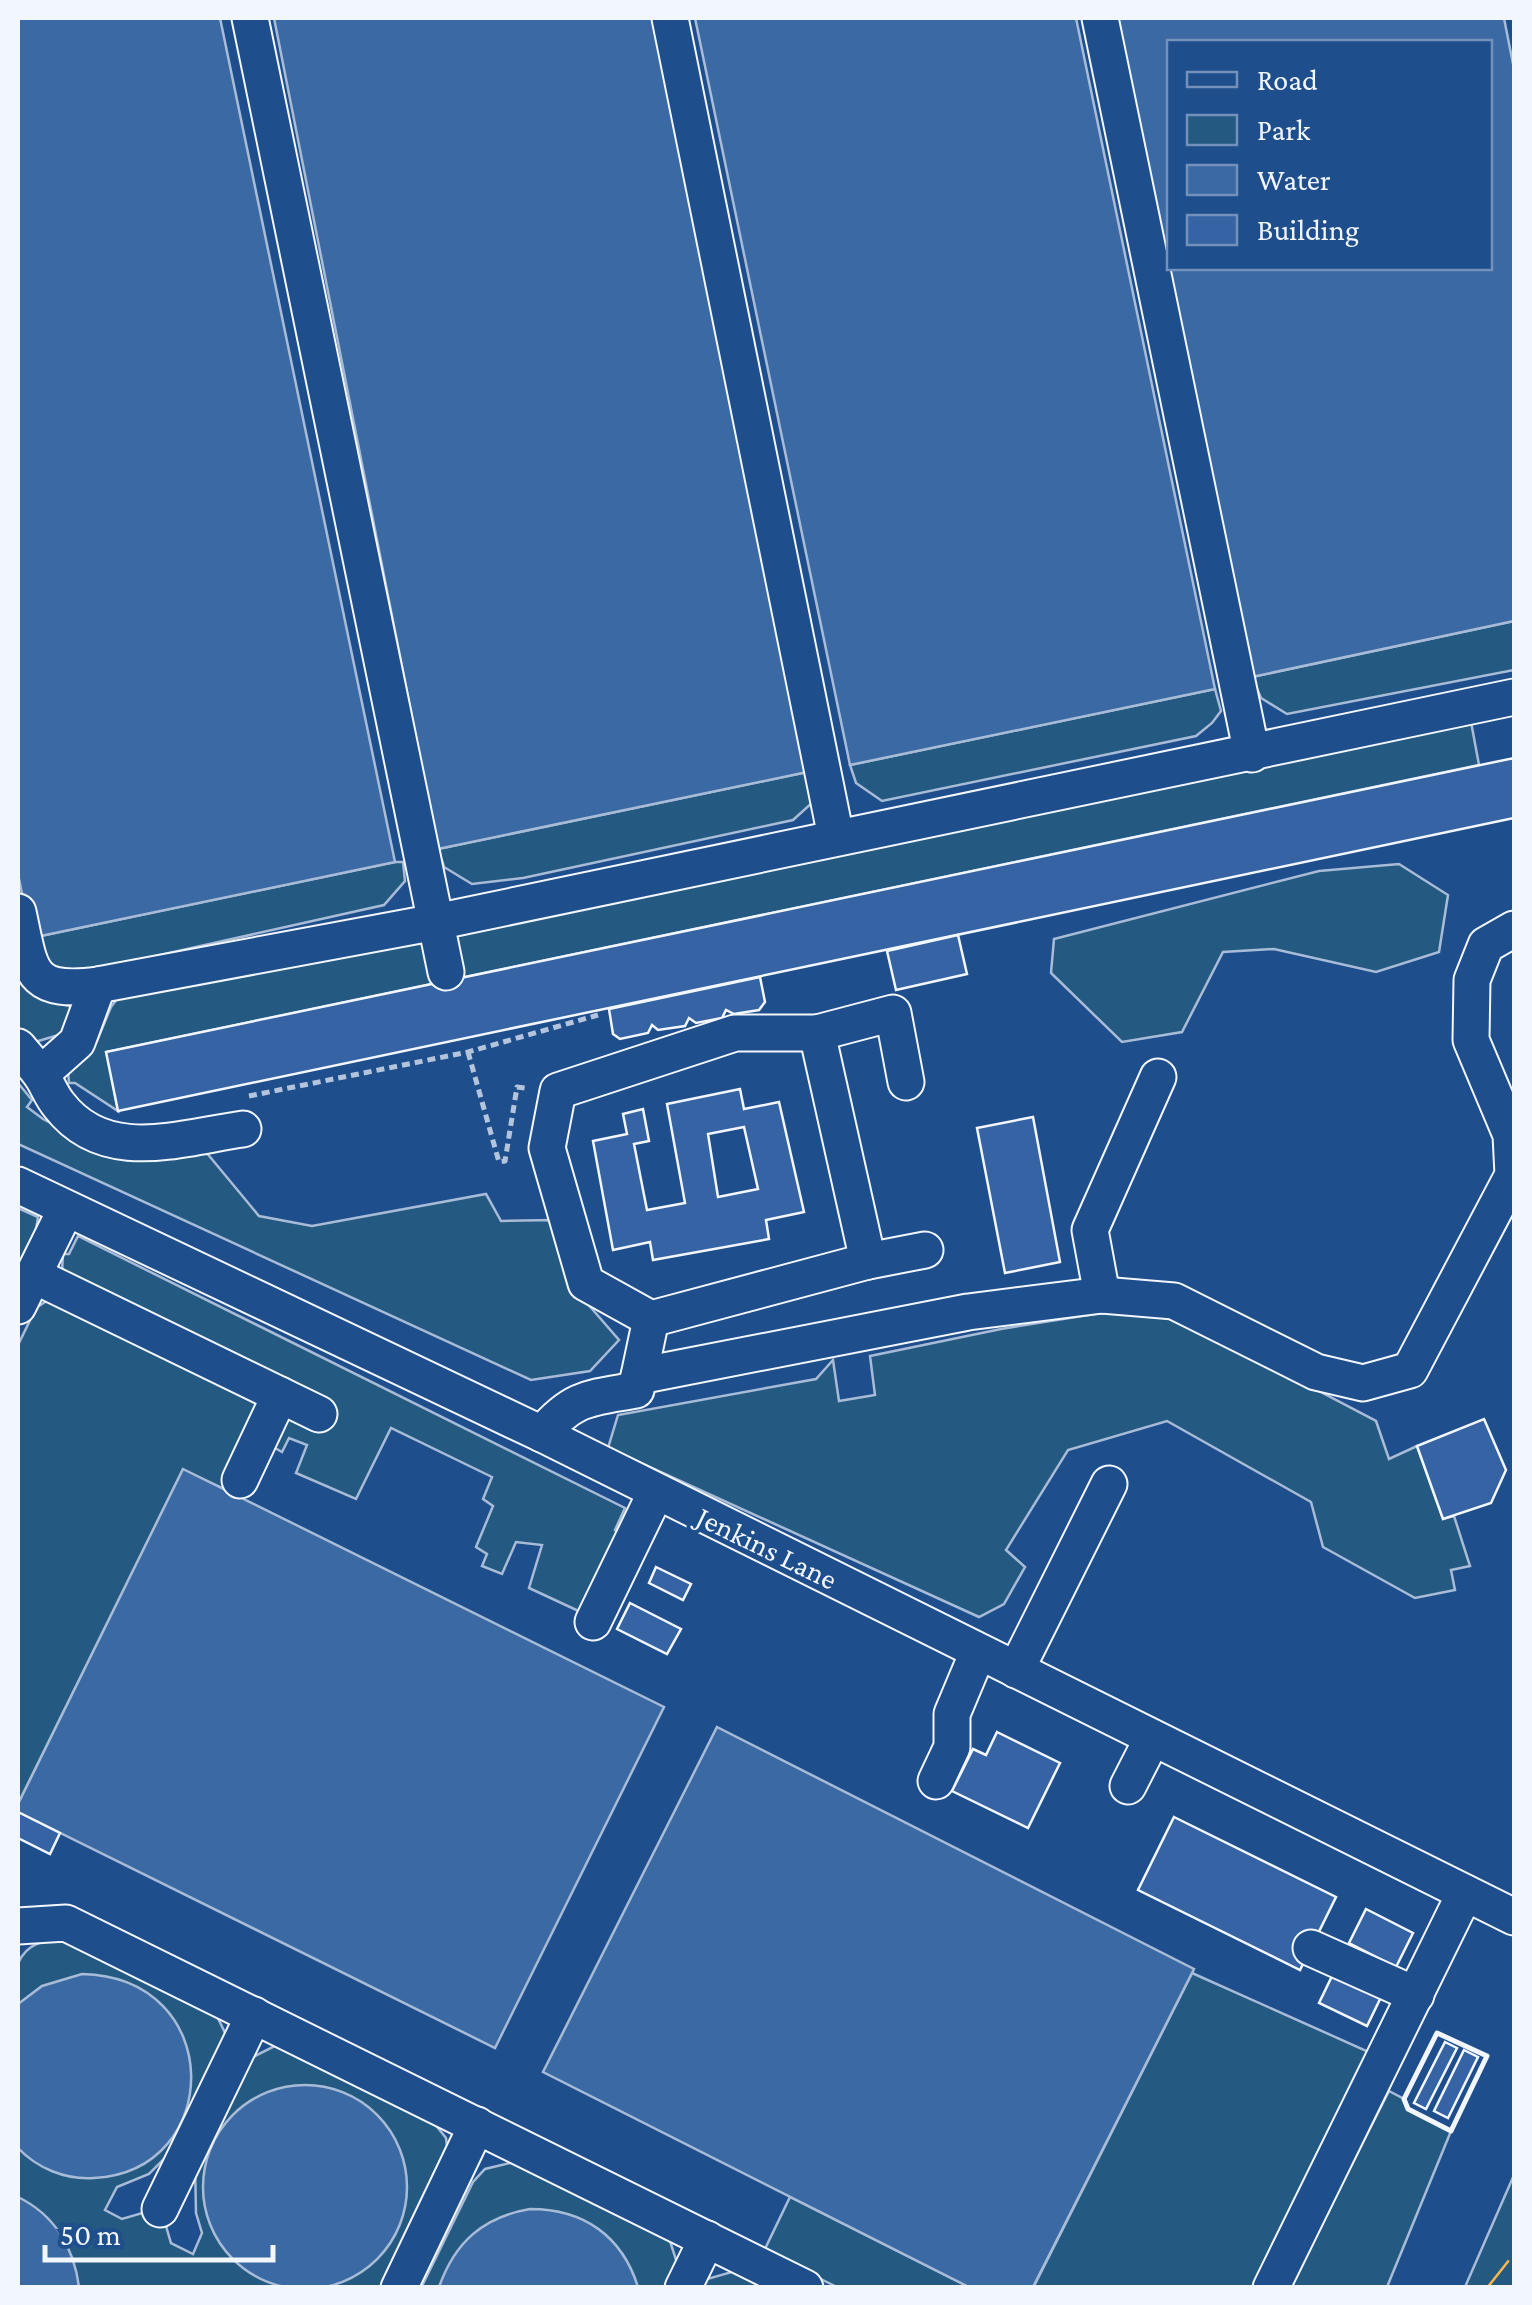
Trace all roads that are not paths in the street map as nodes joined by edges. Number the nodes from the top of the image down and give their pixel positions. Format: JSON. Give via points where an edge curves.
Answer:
{"nodes":[{"id":1,"x":250,"y":18,"type":"edge"},
{"id":2,"x":670,"y":18,"type":"edge"},
{"id":3,"x":1100,"y":18,"type":"edge"},
{"id":4,"x":1514,"y":697,"type":"edge"},
{"id":5,"x":1252,"y":754,"type":"junction"},
{"id":6,"x":836,"y":837,"type":"junction"},
{"id":7,"x":18,"y":912,"type":"edge"},
{"id":8,"x":436,"y":922,"type":"junction"},
{"id":9,"x":1514,"y":929,"type":"edge"},
{"id":10,"x":446,"y":972,"type":"dead end"},
{"id":11,"x":98,"y":985,"type":"junction"},
{"id":12,"x":818,"y":1033,"type":"junction"},
{"id":13,"x":18,"y":1047,"type":"edge"},
{"id":14,"x":41,"y":1074,"type":"junction"},
{"id":15,"x":1158,"y":1076,"type":"dead end"},
{"id":16,"x":906,"y":1082,"type":"dead end"},
{"id":17,"x":240,"y":1114,"type":"road end"},
{"id":18,"x":18,"y":1184,"type":"edge"},
{"id":19,"x":66,"y":1209,"type":"junction"},
{"id":20,"x":925,"y":1250,"type":"dead end"},
{"id":21,"x":868,"y":1261,"type":"junction"},
{"id":22,"x":25,"y":1290,"type":"edge"},
{"id":23,"x":1102,"y":1294,"type":"junction"},
{"id":24,"x":651,"y":1319,"type":"junction"},
{"id":25,"x":639,"y":1376,"type":"junction"},
{"id":26,"x":280,"y":1395,"type":"junction"},
{"id":27,"x":319,"y":1414,"type":"dead end"},
{"id":28,"x":542,"y":1434,"type":"junction"},
{"id":29,"x":240,"y":1480,"type":"dead end"},
{"id":30,"x":1110,"y":1484,"type":"dead end"},
{"id":31,"x":656,"y":1492,"type":"junction"},
{"id":32,"x":593,"y":1622,"type":"dead end"},
{"id":33,"x":978,"y":1652,"type":"junction"},
{"id":34,"x":1016,"y":1670,"type":"junction"},
{"id":35,"x":1152,"y":1739,"type":"junction"},
{"id":36,"x":936,"y":1781,"type":"dead end"},
{"id":37,"x":1128,"y":1786,"type":"dead end"},
{"id":38,"x":1465,"y":1893,"type":"junction"},
{"id":39,"x":1514,"y":1917,"type":"edge"},
{"id":40,"x":18,"y":1928,"type":"edge"},
{"id":41,"x":1311,"y":1948,"type":"dead end"},
{"id":42,"x":1416,"y":1995,"type":"junction"},
{"id":43,"x":254,"y":2015,"type":"junction"},
{"id":44,"x":477,"y":2125,"type":"junction"},
{"id":45,"x":160,"y":2209,"type":"dead end"},
{"id":46,"x":707,"y":2239,"type":"junction"},
{"id":47,"x":398,"y":2288,"type":"edge"},
{"id":48,"x":683,"y":2288,"type":"edge"},
{"id":49,"x":805,"y":2288,"type":"edge"},
{"id":50,"x":1271,"y":2288,"type":"edge"}],
"edges":[{"from":1,"to":8,"type":"lane"},
{"from":2,"to":6,"type":"lane"},
{"from":3,"to":5,"type":"lane"},
{"from":4,"to":5,"type":"lane"},
{"from":5,"to":6,"type":"lane"},
{"from":6,"to":8,"type":"lane"},
{"from":7,"to":11,"type":"lane","via":[[30,966],[48,985]]},
{"from":8,"to":10,"type":"lane"},
{"from":8,"to":11,"type":"lane"},
{"from":9,"to":23,"type":"lane","via":[[1486,944],[1472,980],[1472,1040],[1511,1134],[1513,1175],[1410,1370],[1363,1383],[1316,1372],[1174,1301]]},
{"from":11,"to":14,"type":"lane","via":[[77,1042]]},
{"from":12,"to":16,"type":"lane","via":[[893,1013]]},
{"from":12,"to":21,"type":"lane"},
{"from":12,"to":24,"type":"lane","via":[[735,1033],[558,1091],[547,1148],[586,1283]]},
{"from":13,"to":14,"type":"lane"},
{"from":14,"to":17,"type":"lane","via":[[77,1124],[105,1141],[136,1144]]},
{"from":15,"to":23,"type":"lane","via":[[1090,1230]]},
{"from":18,"to":19,"type":"lane","name":"Jenkins Lane"},
{"from":19,"to":22,"type":"lane"},
{"from":19,"to":28,"type":"lane","name":"Jenkins Lane"},
{"from":20,"to":21,"type":"lane"},
{"from":21,"to":24,"type":"lane"},
{"from":22,"to":26,"type":"lane"},
{"from":23,"to":25,"type":"lane","via":[[968,1312]]},
{"from":24,"to":25,"type":"lane"},
{"from":25,"to":28,"type":"lane","via":[[636,1390],[579,1400]]},
{"from":26,"to":27,"type":"lane"},
{"from":26,"to":29,"type":"lane"},
{"from":28,"to":31,"type":"lane","name":"Jenkins Lane"},
{"from":30,"to":34,"type":"lane"},
{"from":31,"to":32,"type":"lane"},
{"from":31,"to":33,"type":"lane","name":"Jenkins Lane"},
{"from":33,"to":34,"type":"lane","name":"Jenkins Lane"},
{"from":33,"to":36,"type":"lane","via":[[952,1714],[952,1747]]},
{"from":34,"to":35,"type":"lane","name":"Jenkins Lane"},
{"from":35,"to":37,"type":"lane"},
{"from":35,"to":38,"type":"lane","name":"Jenkins Lane"},
{"from":38,"to":39,"type":"lane","name":"Jenkins Lane"},
{"from":38,"to":42,"type":"lane"},
{"from":40,"to":43,"type":"lane","via":[[66,1923]]},
{"from":41,"to":42,"type":"lane"},
{"from":42,"to":50,"type":"lane"},
{"from":43,"to":44,"type":"lane"},
{"from":43,"to":45,"type":"lane"},
{"from":44,"to":46,"type":"lane"},
{"from":44,"to":47,"type":"lane"},
{"from":46,"to":48,"type":"lane"},
{"from":46,"to":49,"type":"lane"}]}
